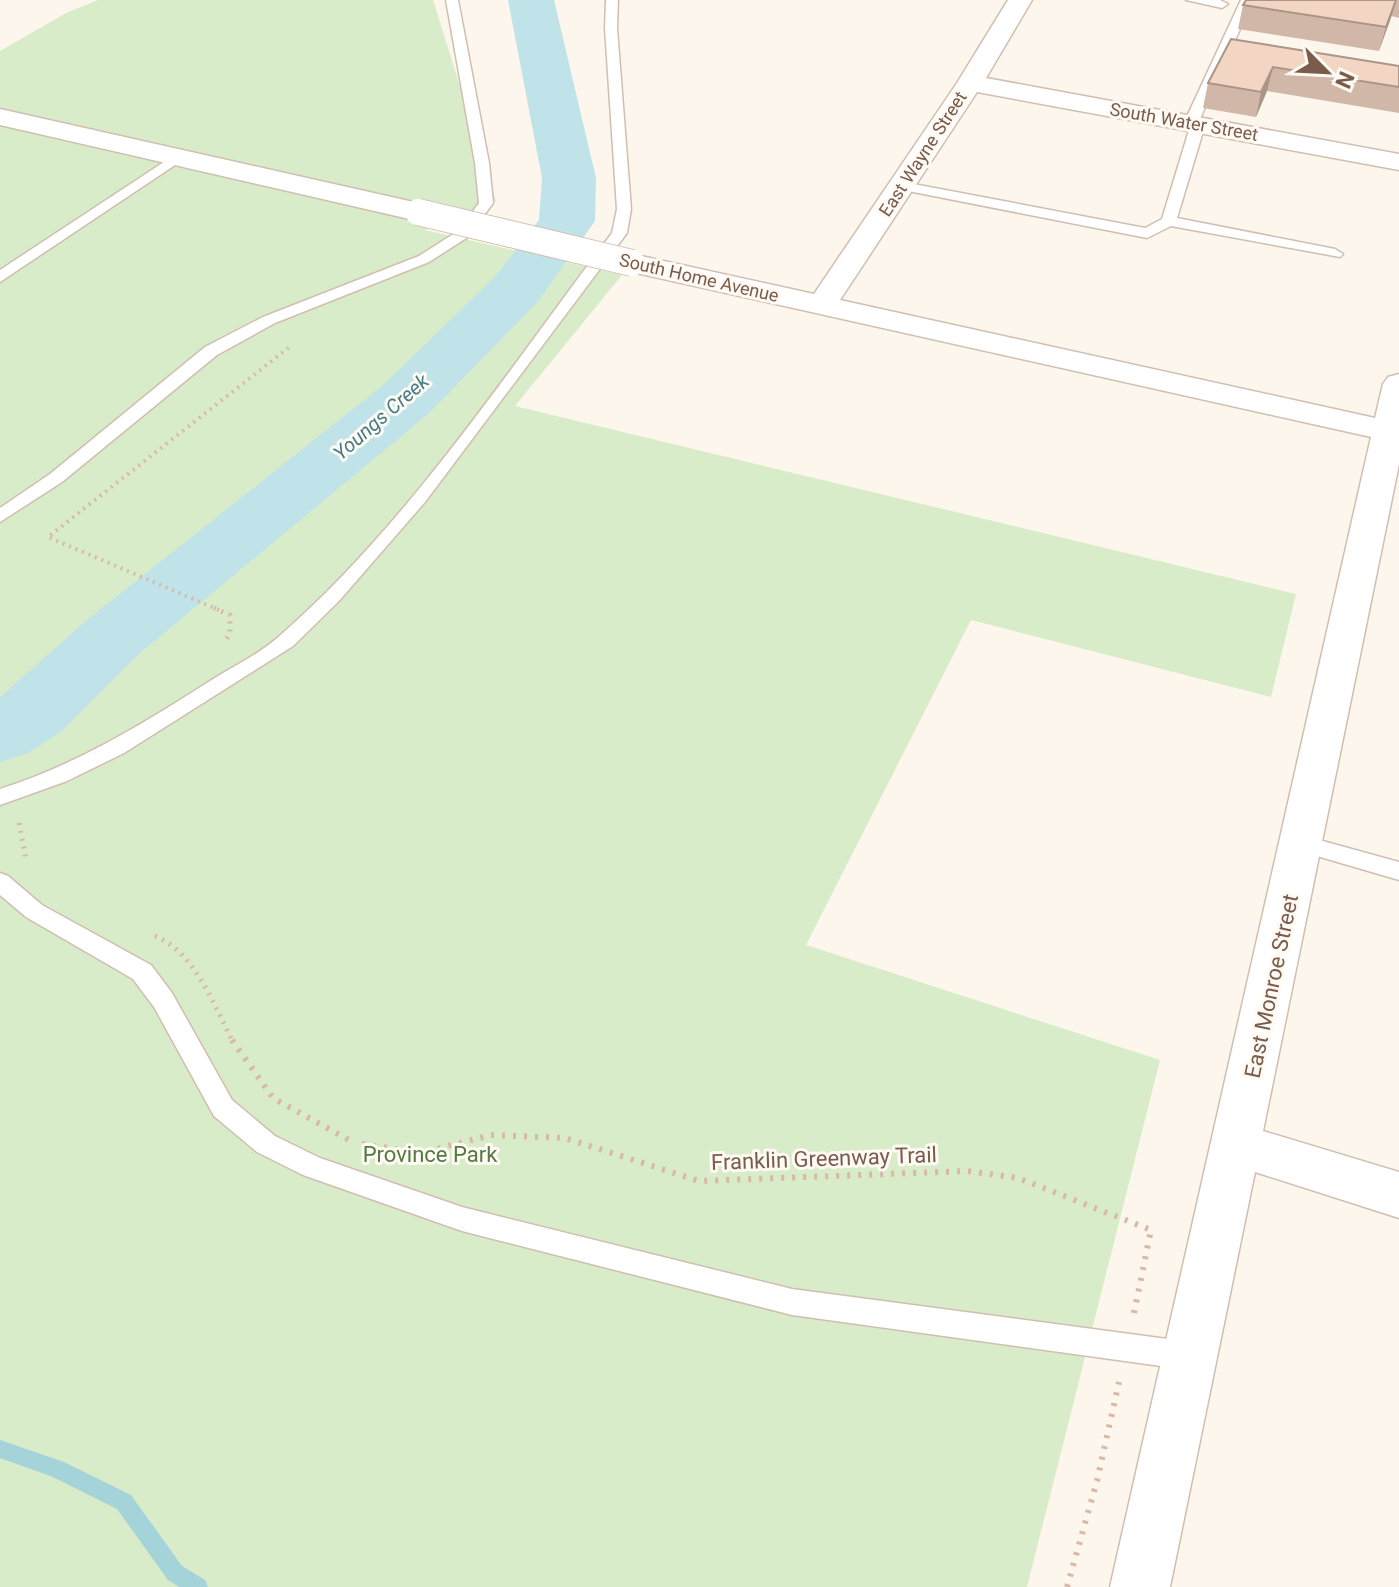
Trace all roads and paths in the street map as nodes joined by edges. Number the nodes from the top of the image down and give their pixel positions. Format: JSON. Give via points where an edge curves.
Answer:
{"nodes":[{"id":1,"x":452,"y":0,"type":"edge"},
{"id":2,"x":612,"y":0,"type":"edge"},
{"id":3,"x":1020,"y":0,"type":"edge"},
{"id":4,"x":1192,"y":0,"type":"edge"},
{"id":5,"x":1247,"y":0,"type":"edge"},
{"id":6,"x":1222,"y":4,"type":"dead end"},
{"id":7,"x":1226,"y":47,"type":"junction"},
{"id":8,"x":1241,"y":49,"type":"edge"},
{"id":9,"x":970,"y":83,"type":"junction"},
{"id":10,"x":0,"y":117,"type":"edge"},
{"id":11,"x":1194,"y":124,"type":"junction"},
{"id":12,"x":176,"y":158,"type":"junction"},
{"id":13,"x":1399,"y":162,"type":"edge"},
{"id":14,"x":903,"y":186,"type":"junction"},
{"id":15,"x":1169,"y":221,"type":"junction"},
{"id":16,"x":1335,"y":254,"type":"dead end"},
{"id":17,"x":0,"y":277,"type":"edge"},
{"id":18,"x":821,"y":306,"type":"junction"},
{"id":19,"x":1399,"y":384,"type":"edge"},
{"id":20,"x":1394,"y":432,"type":"edge"},
{"id":21,"x":0,"y":516,"type":"edge"},
{"id":22,"x":117,"y":568,"type":"dead end"},
{"id":23,"x":222,"y":645,"type":"dead end"},
{"id":24,"x":7,"y":795,"type":"edge"},
{"id":25,"x":1301,"y":843,"type":"junction"},
{"id":26,"x":28,"y":869,"type":"dead end"},
{"id":27,"x":1399,"y":871,"type":"edge"},
{"id":28,"x":0,"y":882,"type":"edge"},
{"id":29,"x":151,"y":935,"type":"dead end"},
{"id":30,"x":1237,"y":1145,"type":"junction"},
{"id":31,"x":1399,"y":1195,"type":"edge"},
{"id":32,"x":1127,"y":1347,"type":"junction"},
{"id":33,"x":1191,"y":1357,"type":"junction"},
{"id":34,"x":1067,"y":1587,"type":"edge"},
{"id":35,"x":1140,"y":1587,"type":"edge"}],
"edges":[{"from":1,"to":21,"type":"lane","via":[[486,203],[463,234],[424,259],[269,320],[211,351],[56,478]]},
{"from":2,"to":24,"type":"lane","via":[[624,209],[619,233],[384,537],[284,643],[162,722],[66,772]]},
{"from":3,"to":9,"type":"street","name":"East Wayne Street"},
{"from":4,"to":6,"type":"lane"},
{"from":5,"to":7,"type":"lane"},
{"from":7,"to":8,"type":"lane"},
{"from":7,"to":11,"type":"lane"},
{"from":9,"to":11,"type":"street","name":"South Water Street"},
{"from":9,"to":14,"type":"street","name":"East Wayne Street"},
{"from":10,"to":12,"type":"street","name":"South Home Avenue"},
{"from":11,"to":13,"type":"street","name":"South Water Street"},
{"from":11,"to":15,"type":"lane"},
{"from":12,"to":17,"type":"lane"},
{"from":12,"to":18,"type":"street","name":"South Home Avenue","bridge":true},
{"from":14,"to":15,"type":"lane","via":[[1147,233]]},
{"from":14,"to":18,"type":"street","name":"East Wayne Street"},
{"from":15,"to":16,"type":"lane"},
{"from":18,"to":20,"type":"street","name":"South Home Avenue"},
{"from":19,"to":20,"type":"street","name":"East Monroe Street"},
{"from":20,"to":25,"type":"street","name":"East Monroe Street"},
{"from":22,"to":23,"type":"path","via":[[230,615],[230,634]]},
{"from":24,"to":26,"type":"path"},
{"from":25,"to":27,"type":"lane"},
{"from":25,"to":30,"type":"street","name":"East Monroe Street"},
{"from":28,"to":32,"type":"lane","via":[[34,911],[142,972],[223,1108],[266,1144],[312,1167],[462,1219],[792,1302]]},
{"from":29,"to":32,"type":"path","name":"Franklin Greenway Trail","via":[[165,940],[195,971],[236,1047],[273,1098],[354,1143],[421,1153],[491,1135],[565,1138],[699,1181],[967,1171],[1018,1178],[1151,1230]]},
{"from":30,"to":31,"type":"street"},
{"from":30,"to":33,"type":"street","name":"East Monroe Street"},
{"from":32,"to":33,"type":"lane"},
{"from":32,"to":34,"type":"path","name":"Franklin Greenway Trail"},
{"from":33,"to":35,"type":"street","name":"East Monroe Street"}]}
